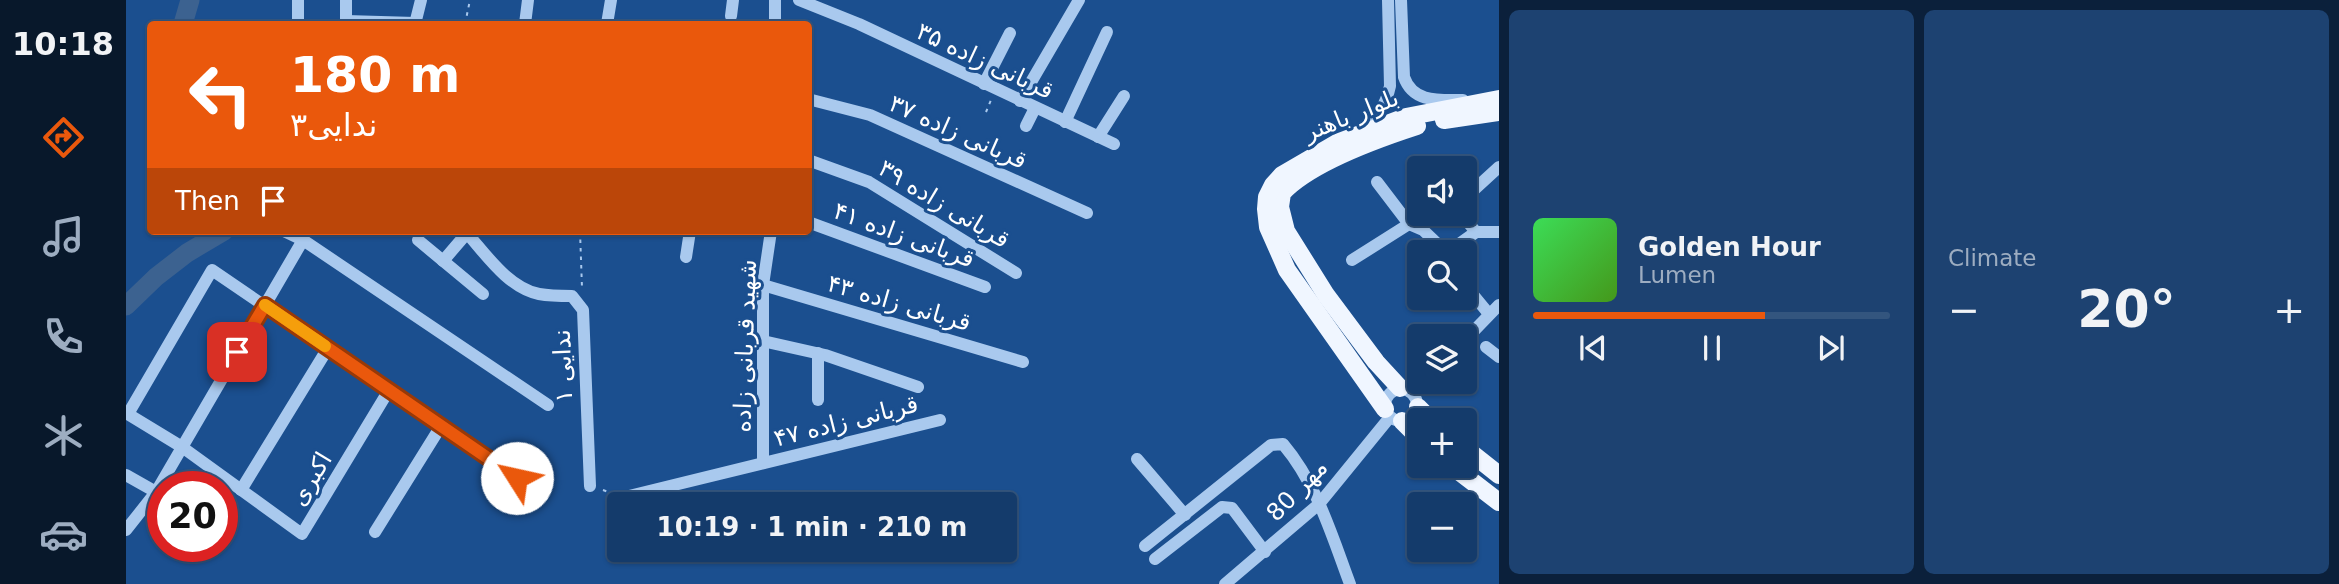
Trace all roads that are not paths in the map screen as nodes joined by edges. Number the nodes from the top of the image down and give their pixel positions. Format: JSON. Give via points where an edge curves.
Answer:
{"nodes":[{"id":1,"x":298,"y":0,"type":"edge"},
{"id":2,"x":346,"y":0,"type":"edge"},
{"id":3,"x":421,"y":0,"type":"edge"},
{"id":4,"x":528,"y":0,"type":"edge"},
{"id":5,"x":611,"y":0,"type":"edge"},
{"id":6,"x":733,"y":0,"type":"edge"},
{"id":7,"x":775,"y":0,"type":"edge"},
{"id":8,"x":799,"y":0,"type":"edge"},
{"id":9,"x":1079,"y":0,"type":"edge"},
{"id":10,"x":1388,"y":0,"type":"edge"},
{"id":11,"x":1401,"y":0,"type":"edge"},
{"id":12,"x":827,"y":6,"type":"edge"},
{"id":13,"x":732,"y":16,"type":"dead end"},
{"id":14,"x":298,"y":21,"type":"edge"},
{"id":15,"x":346,"y":21,"type":"edge"},
{"id":16,"x":416,"y":21,"type":"edge"},
{"id":17,"x":525,"y":21,"type":"edge"},
{"id":18,"x":608,"y":21,"type":"edge"},
{"id":19,"x":775,"y":21,"type":"edge"},
{"id":20,"x":1107,"y":32,"type":"dead end"},
{"id":21,"x":1010,"y":33,"type":"dead end"},
{"id":22,"x":990,"y":87,"type":"junction"},
{"id":23,"x":1124,"y":96,"type":"dead end"},
{"id":24,"x":812,"y":100,"type":"edge"},
{"id":25,"x":1492,"y":100,"type":"edge"},
{"id":26,"x":1020,"y":101,"type":"junction"},
{"id":27,"x":1035,"y":108,"type":"junction"},
{"id":28,"x":1499,"y":112,"type":"edge"},
{"id":29,"x":1065,"y":122,"type":"junction"},
{"id":30,"x":1026,"y":126,"type":"dead end"},
{"id":31,"x":1359,"y":134,"type":"junction"},
{"id":32,"x":1098,"y":137,"type":"junction"},
{"id":33,"x":1114,"y":144,"type":"dead end"},
{"id":34,"x":812,"y":161,"type":"edge"},
{"id":35,"x":1499,"y":167,"type":"edge"},
{"id":36,"x":1377,"y":182,"type":"dead end"},
{"id":37,"x":1477,"y":187,"type":"edge"},
{"id":38,"x":1087,"y":213,"type":"dead end"},
{"id":39,"x":1407,"y":221,"type":"edge"},
{"id":40,"x":812,"y":223,"type":"edge"},
{"id":41,"x":1276,"y":225,"type":"junction"},
{"id":42,"x":1407,"y":225,"type":"edge"},
{"id":43,"x":1414,"y":226,"type":"edge"},
{"id":44,"x":1471,"y":226,"type":"edge"},
{"id":45,"x":1476,"y":232,"type":"junction"},
{"id":46,"x":1499,"y":232,"type":"edge"},
{"id":47,"x":303,"y":235,"type":"edge"},
{"id":48,"x":464,"y":235,"type":"edge"},
{"id":49,"x":469,"y":235,"type":"edge"},
{"id":50,"x":689,"y":235,"type":"edge"},
{"id":51,"x":770,"y":235,"type":"edge"},
{"id":52,"x":418,"y":240,"type":"dead end"},
{"id":53,"x":1434,"y":240,"type":"edge"},
{"id":54,"x":1464,"y":240,"type":"edge"},
{"id":55,"x":686,"y":257,"type":"dead end"},
{"id":56,"x":1352,"y":260,"type":"dead end"},
{"id":57,"x":443,"y":261,"type":"junction"},
{"id":58,"x":1016,"y":273,"type":"dead end"},
{"id":59,"x":763,"y":285,"type":"junction"},
{"id":60,"x":985,"y":287,"type":"dead end"},
{"id":61,"x":483,"y":294,"type":"dead end"},
{"id":62,"x":1477,"y":295,"type":"edge"},
{"id":63,"x":265,"y":305,"type":"junction"},
{"id":64,"x":1494,"y":310,"type":"edge"},
{"id":65,"x":1477,"y":328,"type":"edge"},
{"id":66,"x":763,"y":341,"type":"junction"},
{"id":67,"x":1486,"y":347,"type":"dead end"},
{"id":68,"x":328,"y":348,"type":"junction"},
{"id":69,"x":818,"y":353,"type":"junction"},
{"id":70,"x":1499,"y":357,"type":"edge"},
{"id":71,"x":1023,"y":362,"type":"dead end"},
{"id":72,"x":918,"y":387,"type":"dead end"},
{"id":73,"x":389,"y":390,"type":"junction"},
{"id":74,"x":1410,"y":396,"type":"junction"},
{"id":75,"x":818,"y":400,"type":"dead end"},
{"id":76,"x":548,"y":405,"type":"dead end"},
{"id":77,"x":1420,"y":408,"type":"edge"},
{"id":78,"x":127,"y":413,"type":"edge"},
{"id":79,"x":1392,"y":415,"type":"junction"},
{"id":80,"x":940,"y":420,"type":"dead end"},
{"id":81,"x":441,"y":426,"type":"junction"},
{"id":82,"x":1407,"y":428,"type":"edge"},
{"id":83,"x":182,"y":447,"type":"junction"},
{"id":84,"x":1137,"y":458,"type":"dead end"},
{"id":85,"x":1477,"y":458,"type":"edge"},
{"id":86,"x":763,"y":463,"type":"junction"},
{"id":87,"x":168,"y":471,"type":"edge"},
{"id":88,"x":126,"y":475,"type":"edge"},
{"id":89,"x":1499,"y":475,"type":"edge"},
{"id":90,"x":517,"y":478,"type":"dead end"},
{"id":91,"x":1468,"y":478,"type":"edge"},
{"id":92,"x":590,"y":486,"type":"road end"},
{"id":93,"x":147,"y":487,"type":"edge"},
{"id":94,"x":241,"y":490,"type":"junction"},
{"id":95,"x":645,"y":492,"type":"edge"},
{"id":96,"x":1499,"y":502,"type":"edge"},
{"id":97,"x":147,"y":503,"type":"edge"},
{"id":98,"x":1319,"y":504,"type":"junction"},
{"id":99,"x":1185,"y":515,"type":"junction"},
{"id":100,"x":126,"y":530,"type":"edge"},
{"id":101,"x":375,"y":531,"type":"dead end"},
{"id":102,"x":1145,"y":546,"type":"dead end"},
{"id":103,"x":1265,"y":552,"type":"junction"},
{"id":104,"x":1155,"y":559,"type":"dead end"},
{"id":105,"x":1225,"y":584,"type":"edge"},
{"id":106,"x":1350,"y":584,"type":"edge"}],
"edges":[{"from":1,"to":14,"type":"street"},
{"from":2,"to":15,"type":"street"},
{"from":3,"to":16,"type":"street"},
{"from":4,"to":17,"type":"street"},
{"from":5,"to":18,"type":"street"},
{"from":6,"to":13,"type":"street"},
{"from":7,"to":19,"type":"street"},
{"from":8,"to":12,"type":"street","name":"قربانی زاده ۳۵"},
{"from":9,"to":26,"type":"street"},
{"from":10,"to":31,"type":"street","via":[[1388,97]]},
{"from":11,"to":25,"type":"street","via":[[1404,77],[1413,93],[1425,98]]},
{"from":12,"to":22,"type":"street","name":"قربانی زاده ۳۵"},
{"from":20,"to":29,"type":"street"},
{"from":21,"to":22,"type":"street"},
{"from":22,"to":26,"type":"street","name":"قربانی زاده ۳۵"},
{"from":23,"to":32,"type":"street"},
{"from":24,"to":38,"type":"street","name":"قربانی زاده ۳۷","via":[[870,115]]},
{"from":25,"to":31,"type":"main road","name":"بلوار باهنر","via":[[1406,117]]},
{"from":26,"to":27,"type":"street","name":"قربانی زاده ۳۵"},
{"from":27,"to":29,"type":"street","name":"قربانی زاده ۳۵"},
{"from":27,"to":30,"type":"street"},
{"from":28,"to":41,"type":"main road","name":"بلوار باهنر","via":[[1431,122],[1382,137],[1338,158],[1299,178],[1282,193]]},
{"from":29,"to":32,"type":"street","name":"قربانی زاده ۳۵"},
{"from":31,"to":41,"type":"main road","name":"بلوار باهنر","via":[[1282,175],[1267,197],[1266,209]]},
{"from":32,"to":33,"type":"street","name":"قربانی زاده ۳۵"},
{"from":34,"to":58,"type":"street","name":"قربانی زاده ۳۹","via":[[869,182]]},
{"from":35,"to":37,"type":"street"},
{"from":36,"to":39,"type":"street"},
{"from":40,"to":60,"type":"street","name":"قربانی زاده ۴۱"},
{"from":41,"to":74,"type":"main road","via":[[1286,231],[1376,362]]},
{"from":41,"to":79,"type":"main road","via":[[1287,270]]},
{"from":42,"to":56,"type":"street"},
{"from":43,"to":53,"type":"street"},
{"from":44,"to":45,"type":"street"},
{"from":45,"to":46,"type":"street"},
{"from":45,"to":54,"type":"street"},
{"from":47,"to":63,"type":"street"},
{"from":47,"to":76,"type":"street"},
{"from":48,"to":57,"type":"street"},
{"from":49,"to":92,"type":"street","name":"ندایی ۱","via":[[517,285],[537,294],[572,296],[583,310]]},
{"from":50,"to":55,"type":"street"},
{"from":51,"to":59,"type":"street","name":"شهید قربانی زاده"},
{"from":52,"to":57,"type":"street"},
{"from":57,"to":61,"type":"street"},
{"from":59,"to":66,"type":"street","name":"شهید قربانی زاده"},
{"from":59,"to":71,"type":"street","name":"قربانی زاده ۴۳"},
{"from":62,"to":64,"type":"street"},
{"from":63,"to":68,"type":"street"},
{"from":63,"to":78,"type":"street","via":[[212,270]]},
{"from":63,"to":83,"type":"street"},
{"from":64,"to":65,"type":"street"},
{"from":66,"to":69,"type":"street"},
{"from":66,"to":86,"type":"street","name":"شهید قربانی زاده"},
{"from":67,"to":70,"type":"street"},
{"from":68,"to":73,"type":"street"},
{"from":68,"to":94,"type":"street"},
{"from":69,"to":72,"type":"street"},
{"from":69,"to":75,"type":"street"},
{"from":73,"to":81,"type":"street"},
{"from":73,"to":94,"type":"street","name":"اکبری","via":[[302,534]]},
{"from":74,"to":77,"type":"main road"},
{"from":74,"to":79,"type":"street","via":[[1412,417]]},
{"from":74,"to":79,"type":"street","via":[[1388,395]]},
{"from":78,"to":83,"type":"street","name":"اکبری"},
{"from":79,"to":82,"type":"main road"},
{"from":79,"to":98,"type":"street","name":"مهر 80"},
{"from":80,"to":86,"type":"street","name":"قربانی زاده ۴۷"},
{"from":81,"to":90,"type":"street"},
{"from":81,"to":101,"type":"street"},
{"from":83,"to":87,"type":"street"},
{"from":83,"to":94,"type":"street","name":"اکبری"},
{"from":84,"to":99,"type":"street"},
{"from":85,"to":89,"type":"main road"},
{"from":86,"to":95,"type":"street","name":"قربانی زاده ۴۷"},
{"from":88,"to":93,"type":"street"},
{"from":91,"to":96,"type":"main road"},
{"from":97,"to":100,"type":"street"},
{"from":98,"to":99,"type":"street","via":[[1298,462],[1283,444],[1272,446]]},
{"from":98,"to":103,"type":"street","name":"مهر 80"},
{"from":98,"to":106,"type":"street"},
{"from":99,"to":102,"type":"street"},
{"from":103,"to":104,"type":"street","via":[[1232,508],[1222,507]]},
{"from":103,"to":105,"type":"street","name":"مهر 80"}]}
